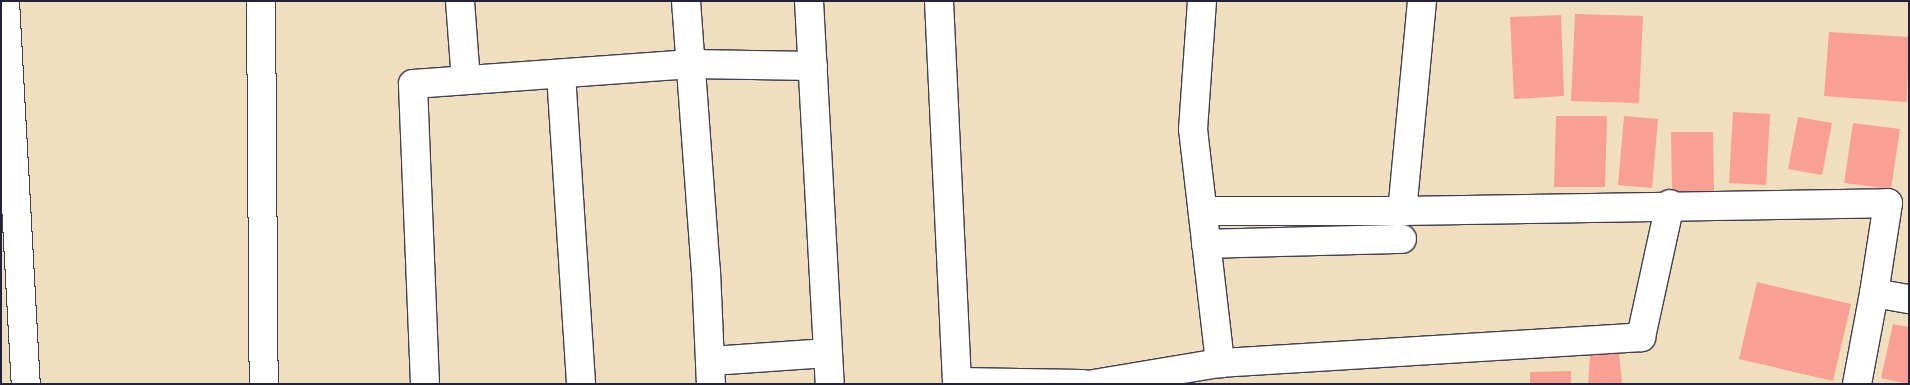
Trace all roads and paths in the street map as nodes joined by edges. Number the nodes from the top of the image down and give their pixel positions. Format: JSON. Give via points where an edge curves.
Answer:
{"nodes":[{"id":1,"x":261,"y":1,"type":"edge"},
{"id":2,"x":460,"y":1,"type":"edge"},
{"id":3,"x":686,"y":1,"type":"edge"},
{"id":4,"x":809,"y":1,"type":"edge"},
{"id":5,"x":939,"y":1,"type":"edge"},
{"id":6,"x":1202,"y":1,"type":"edge"},
{"id":7,"x":1422,"y":1,"type":"edge"},
{"id":8,"x":4,"y":10,"type":"edge"},
{"id":9,"x":691,"y":64,"type":"junction"},
{"id":10,"x":813,"y":66,"type":"junction"},
{"id":11,"x":561,"y":74,"type":"junction"},
{"id":12,"x":466,"y":80,"type":"junction"},
{"id":13,"x":7,"y":145,"type":"edge"},
{"id":14,"x":1670,"y":204,"type":"junction"},
{"id":15,"x":1203,"y":211,"type":"junction"},
{"id":16,"x":1402,"y":211,"type":"junction"},
{"id":17,"x":1402,"y":239,"type":"dead end"},
{"id":18,"x":1206,"y":244,"type":"junction"},
{"id":19,"x":1874,"y":293,"type":"junction"},
{"id":20,"x":1909,"y":299,"type":"edge"},
{"id":21,"x":828,"y":352,"type":"junction"},
{"id":22,"x":1220,"y":363,"type":"junction"},
{"id":23,"x":711,"y":372,"type":"edge"},
{"id":24,"x":26,"y":384,"type":"edge"},
{"id":25,"x":264,"y":384,"type":"edge"},
{"id":26,"x":425,"y":384,"type":"edge"},
{"id":27,"x":581,"y":384,"type":"edge"},
{"id":28,"x":830,"y":384,"type":"edge"},
{"id":29,"x":1082,"y":384,"type":"edge"},
{"id":30,"x":1094,"y":384,"type":"edge"},
{"id":31,"x":1857,"y":384,"type":"edge"}],
"edges":[{"from":1,"to":25,"type":"street"},
{"from":2,"to":12,"type":"street"},
{"from":3,"to":9,"type":"street"},
{"from":4,"to":10,"type":"street"},
{"from":5,"to":29,"type":"street","via":[[957,382]]},
{"from":6,"to":15,"type":"street","via":[[1193,129]]},
{"from":7,"to":16,"type":"street"},
{"from":8,"to":13,"type":"street"},
{"from":9,"to":10,"type":"street"},
{"from":9,"to":11,"type":"street"},
{"from":9,"to":23,"type":"street"},
{"from":10,"to":21,"type":"street"},
{"from":11,"to":12,"type":"street"},
{"from":11,"to":27,"type":"street"},
{"from":12,"to":26,"type":"street","via":[[413,84]]},
{"from":13,"to":24,"type":"street"},
{"from":14,"to":16,"type":"street"},
{"from":14,"to":19,"type":"street","via":[[1888,203]]},
{"from":14,"to":22,"type":"street","via":[[1641,337]]},
{"from":15,"to":16,"type":"street"},
{"from":15,"to":18,"type":"street"},
{"from":17,"to":18,"type":"street"},
{"from":18,"to":22,"type":"street"},
{"from":19,"to":20,"type":"street"},
{"from":19,"to":31,"type":"street"},
{"from":21,"to":23,"type":"street"},
{"from":21,"to":28,"type":"street"},
{"from":22,"to":30,"type":"street"}]}
